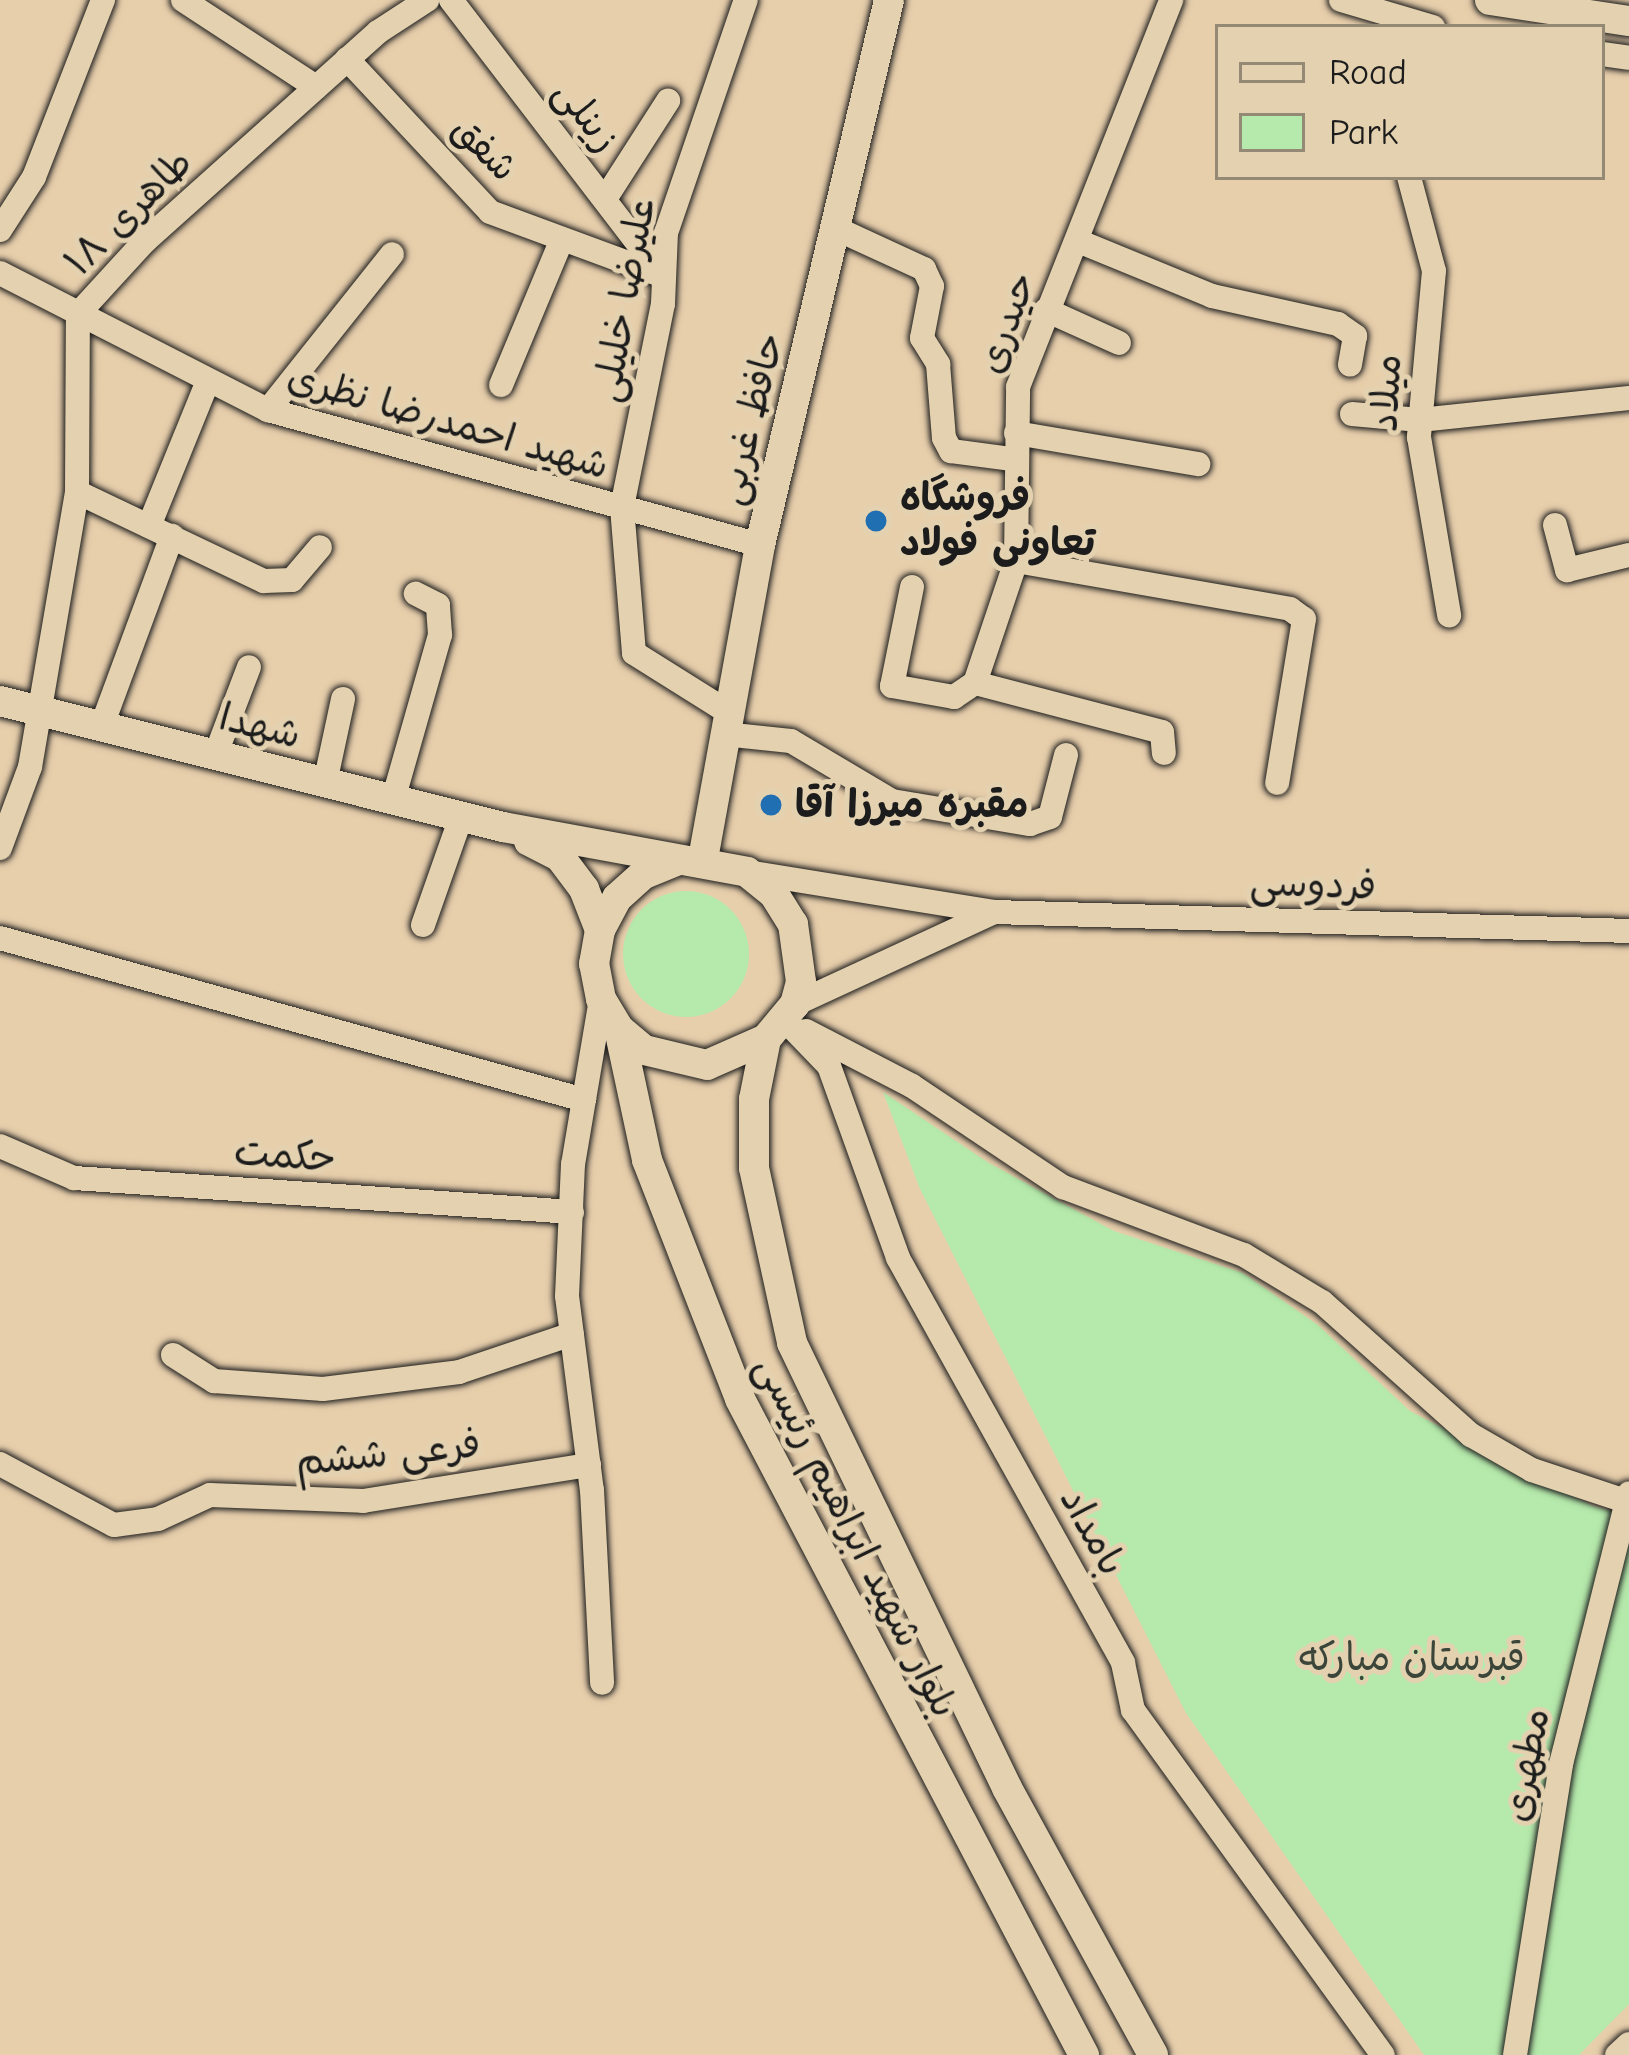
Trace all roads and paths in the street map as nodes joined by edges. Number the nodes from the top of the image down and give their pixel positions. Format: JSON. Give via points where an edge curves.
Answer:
{"nodes":[{"id":1,"x":103,"y":0,"type":"edge"},
{"id":2,"x":183,"y":0,"type":"edge"},
{"id":3,"x":427,"y":0,"type":"edge"},
{"id":4,"x":451,"y":0,"type":"edge"},
{"id":5,"x":746,"y":0,"type":"edge"},
{"id":6,"x":889,"y":0,"type":"edge"},
{"id":7,"x":1171,"y":0,"type":"edge"},
{"id":8,"x":1341,"y":0,"type":"edge"},
{"id":9,"x":1490,"y":0,"type":"edge"},
{"id":10,"x":1621,"y":0,"type":"edge"},
{"id":11,"x":1376,"y":20,"type":"edge"},
{"id":12,"x":1629,"y":21,"type":"edge"},
{"id":13,"x":1409,"y":24,"type":"edge"},
{"id":14,"x":347,"y":59,"type":"junction"},
{"id":15,"x":316,"y":87,"type":"junction"},
{"id":16,"x":668,"y":100,"type":"dead end"},
{"id":17,"x":1410,"y":180,"type":"edge"},
{"id":18,"x":605,"y":199,"type":"junction"},
{"id":19,"x":837,"y":229,"type":"junction"},
{"id":20,"x":0,"y":230,"type":"edge"},
{"id":21,"x":562,"y":239,"type":"junction"},
{"id":22,"x":1078,"y":242,"type":"junction"},
{"id":23,"x":392,"y":254,"type":"dead end"},
{"id":24,"x":0,"y":273,"type":"edge"},
{"id":25,"x":663,"y":276,"type":"junction"},
{"id":26,"x":1046,"y":310,"type":"junction"},
{"id":27,"x":78,"y":314,"type":"junction"},
{"id":28,"x":1119,"y":343,"type":"dead end"},
{"id":29,"x":1350,"y":365,"type":"dead end"},
{"id":30,"x":208,"y":381,"type":"junction"},
{"id":31,"x":501,"y":385,"type":"dead end"},
{"id":32,"x":1629,"y":398,"type":"edge"},
{"id":33,"x":268,"y":410,"type":"junction"},
{"id":34,"x":1352,"y":414,"type":"dead end"},
{"id":35,"x":1420,"y":421,"type":"junction"},
{"id":36,"x":1014,"y":446,"type":"junction"},
{"id":37,"x":1198,"y":464,"type":"dead end"},
{"id":38,"x":77,"y":492,"type":"junction"},
{"id":39,"x":622,"y":507,"type":"junction"},
{"id":40,"x":1555,"y":525,"type":"dead end"},
{"id":41,"x":160,"y":531,"type":"junction"},
{"id":42,"x":760,"y":545,"type":"junction"},
{"id":43,"x":320,"y":547,"type":"dead end"},
{"id":44,"x":1629,"y":555,"type":"edge"},
{"id":45,"x":1016,"y":561,"type":"junction"},
{"id":46,"x":912,"y":587,"type":"dead end"},
{"id":47,"x":416,"y":594,"type":"dead end"},
{"id":48,"x":1449,"y":615,"type":"dead end"},
{"id":49,"x":249,"y":667,"type":"dead end"},
{"id":50,"x":975,"y":683,"type":"junction"},
{"id":51,"x":344,"y":699,"type":"dead end"},
{"id":52,"x":0,"y":700,"type":"edge"},
{"id":53,"x":40,"y":710,"type":"junction"},
{"id":54,"x":726,"y":723,"type":"junction"},
{"id":55,"x":101,"y":728,"type":"junction"},
{"id":56,"x":1164,"y":753,"type":"dead end"},
{"id":57,"x":1066,"y":755,"type":"dead end"},
{"id":58,"x":215,"y":756,"type":"junction"},
{"id":59,"x":325,"y":783,"type":"junction"},
{"id":60,"x":1277,"y":783,"type":"dead end"},
{"id":61,"x":393,"y":800,"type":"junction"},
{"id":62,"x":461,"y":817,"type":"junction"},
{"id":63,"x":503,"y":827,"type":"junction"},
{"id":64,"x":0,"y":848,"type":"edge"},
{"id":65,"x":690,"y":860,"type":"junction"},
{"id":66,"x":747,"y":872,"type":"junction"},
{"id":67,"x":994,"y":912,"type":"junction"},
{"id":68,"x":423,"y":926,"type":"dead end"},
{"id":69,"x":600,"y":930,"type":"junction"},
{"id":70,"x":1629,"y":931,"type":"edge"},
{"id":71,"x":0,"y":938,"type":"edge"},
{"id":72,"x":601,"y":999,"type":"junction"},
{"id":73,"x":781,"y":1021,"type":"junction"},
{"id":74,"x":619,"y":1029,"type":"junction"},
{"id":75,"x":584,"y":1100,"type":"junction"},
{"id":76,"x":0,"y":1146,"type":"edge"},
{"id":77,"x":572,"y":1212,"type":"junction"},
{"id":78,"x":572,"y":1334,"type":"junction"},
{"id":79,"x":173,"y":1355,"type":"dead end"},
{"id":80,"x":0,"y":1464,"type":"edge"},
{"id":81,"x":589,"y":1465,"type":"junction"},
{"id":82,"x":1628,"y":1499,"type":"edge"},
{"id":83,"x":602,"y":1683,"type":"dead end"},
{"id":84,"x":1629,"y":2044,"type":"edge"},
{"id":85,"x":1084,"y":2055,"type":"edge"},
{"id":86,"x":1154,"y":2055,"type":"edge"},
{"id":87,"x":1383,"y":2055,"type":"edge"},
{"id":88,"x":1514,"y":2055,"type":"edge"},
{"id":89,"x":1617,"y":2055,"type":"edge"}],
"edges":[{"from":1,"to":20,"type":"street","via":[[34,177]]},
{"from":2,"to":15,"type":"street"},
{"from":3,"to":14,"type":"street","name":"طاهری ۱۸"},
{"from":4,"to":18,"type":"street","name":"زینلی"},
{"from":5,"to":25,"type":"street","name":"علیرضا خلیلی","via":[[666,232]]},
{"from":6,"to":19,"type":"main road","name":"حافظ غربی"},
{"from":7,"to":22,"type":"street","name":"حیدری"},
{"from":8,"to":11,"type":"street"},
{"from":9,"to":12,"type":"main road"},
{"from":10,"to":12,"type":"street"},
{"from":11,"to":13,"type":"street"},
{"from":14,"to":15,"type":"street","name":"طاهری ۱۸"},
{"from":14,"to":21,"type":"street","name":"شفق","via":[[490,212]]},
{"from":15,"to":27,"type":"street","name":"طاهری ۱۸","via":[[145,241]]},
{"from":16,"to":18,"type":"street"},
{"from":17,"to":35,"type":"street","name":"میلاد","via":[[1434,272]]},
{"from":18,"to":25,"type":"street","name":"زینلی"},
{"from":19,"to":36,"type":"street","via":[[924,269],[932,286],[922,338],[938,364],[951,451]]},
{"from":19,"to":42,"type":"main road","name":"حافظ غربی"},
{"from":21,"to":25,"type":"street","name":"شفق"},
{"from":21,"to":31,"type":"street"},
{"from":22,"to":26,"type":"street","name":"حیدری"},
{"from":22,"to":29,"type":"street","via":[[1212,296],[1338,324],[1355,336]]},
{"from":23,"to":33,"type":"street"},
{"from":24,"to":27,"type":"street","name":"شهید احمدرضا نظری"},
{"from":25,"to":39,"type":"street","name":"علیرضا خلیلی"},
{"from":26,"to":28,"type":"street"},
{"from":26,"to":36,"type":"street","name":"حیدری","via":[[1018,387]]},
{"from":27,"to":30,"type":"street","name":"شهید احمدرضا نظری"},
{"from":27,"to":38,"type":"street","name":"طاهری ۱۸"},
{"from":30,"to":33,"type":"street","name":"شهید احمدرضا نظری"},
{"from":30,"to":41,"type":"street"},
{"from":32,"to":35,"type":"street"},
{"from":33,"to":39,"type":"street","name":"شهید احمدرضا نظری"},
{"from":34,"to":35,"type":"street"},
{"from":35,"to":48,"type":"street","name":"میلاد","via":[[1422,490]]},
{"from":36,"to":37,"type":"street"},
{"from":36,"to":45,"type":"street","name":"حیدری"},
{"from":38,"to":41,"type":"street"},
{"from":38,"to":53,"type":"street","name":"طاهری ۱۸"},
{"from":39,"to":42,"type":"street","name":"شهید احمدرضا نظری"},
{"from":39,"to":54,"type":"street","name":"علیرضا خلیلی","via":[[634,653]]},
{"from":40,"to":44,"type":"street","via":[[1568,570]]},
{"from":41,"to":43,"type":"street","via":[[264,581],[292,580]]},
{"from":41,"to":55,"type":"street"},
{"from":42,"to":54,"type":"main road","name":"حافظ غربی"},
{"from":45,"to":50,"type":"street","name":"حیدری"},
{"from":45,"to":60,"type":"street","via":[[1290,609],[1304,619]]},
{"from":46,"to":50,"type":"street","via":[[892,686],[954,698]]},
{"from":47,"to":61,"type":"street","via":[[438,605],[440,635]]},
{"from":49,"to":58,"type":"street"},
{"from":50,"to":56,"type":"street","via":[[1162,732]]},
{"from":51,"to":59,"type":"street"},
{"from":52,"to":53,"type":"main road","name":"شهدا"},
{"from":53,"to":55,"type":"main road","name":"شهدا"},
{"from":53,"to":64,"type":"street","name":"طاهری ۱۸","via":[[30,767]]},
{"from":54,"to":57,"type":"street","via":[[791,741],[892,801],[1042,824]]},
{"from":54,"to":65,"type":"main road","name":"حافظ غربی"},
{"from":55,"to":58,"type":"main road","name":"شهدا"},
{"from":58,"to":59,"type":"main road","name":"شهدا"},
{"from":59,"to":61,"type":"main road","name":"شهدا"},
{"from":61,"to":62,"type":"main road","name":"شهدا"},
{"from":62,"to":63,"type":"main road","name":"شهدا"},
{"from":62,"to":68,"type":"street"},
{"from":63,"to":65,"type":"main road"},
{"from":63,"to":69,"type":"main road","via":[[560,857]]},
{"from":65,"to":66,"type":"main road"},
{"from":65,"to":69,"type":"main road","via":[[644,874],[617,898]]},
{"from":66,"to":67,"type":"street","name":"فردوسی"},
{"from":66,"to":73,"type":"main road","via":[[793,924],[801,982]]},
{"from":67,"to":70,"type":"street","name":"فردوسی"},
{"from":67,"to":73,"type":"street"},
{"from":69,"to":72,"type":"main road"},
{"from":71,"to":75,"type":"street"},
{"from":72,"to":74,"type":"main road"},
{"from":72,"to":75,"type":"street"},
{"from":73,"to":74,"type":"main road","via":[[706,1065],[674,1063]]},
{"from":73,"to":82,"type":"street","via":[[913,1086],[1064,1187],[1244,1255],[1322,1302],[1471,1435],[1532,1470]]},
{"from":73,"to":86,"type":"main road","name":"بلوار شهید ابراهیم رئیسی","via":[[754,1099],[754,1168],[792,1343],[1007,1788]]},
{"from":73,"to":87,"type":"street","name":"بامداد","via":[[829,1066],[898,1258],[1123,1663],[1133,1710]]},
{"from":74,"to":85,"type":"main road","name":"بلوار شهید ابراهیم رئیسی","via":[[647,1160],[740,1399]]},
{"from":75,"to":77,"type":"street"},
{"from":76,"to":77,"type":"street","name":"حکمت","via":[[74,1178]]},
{"from":77,"to":78,"type":"street"},
{"from":78,"to":79,"type":"street","via":[[459,1372],[323,1389],[214,1382]]},
{"from":78,"to":81,"type":"street"},
{"from":80,"to":81,"type":"street","name":"فرعی ششم","via":[[113,1525],[158,1519],[210,1495],[363,1501]]},
{"from":81,"to":83,"type":"street"},
{"from":82,"to":88,"type":"street","name":"مطهری","via":[[1561,1764]]},
{"from":84,"to":89,"type":"street"}]}
